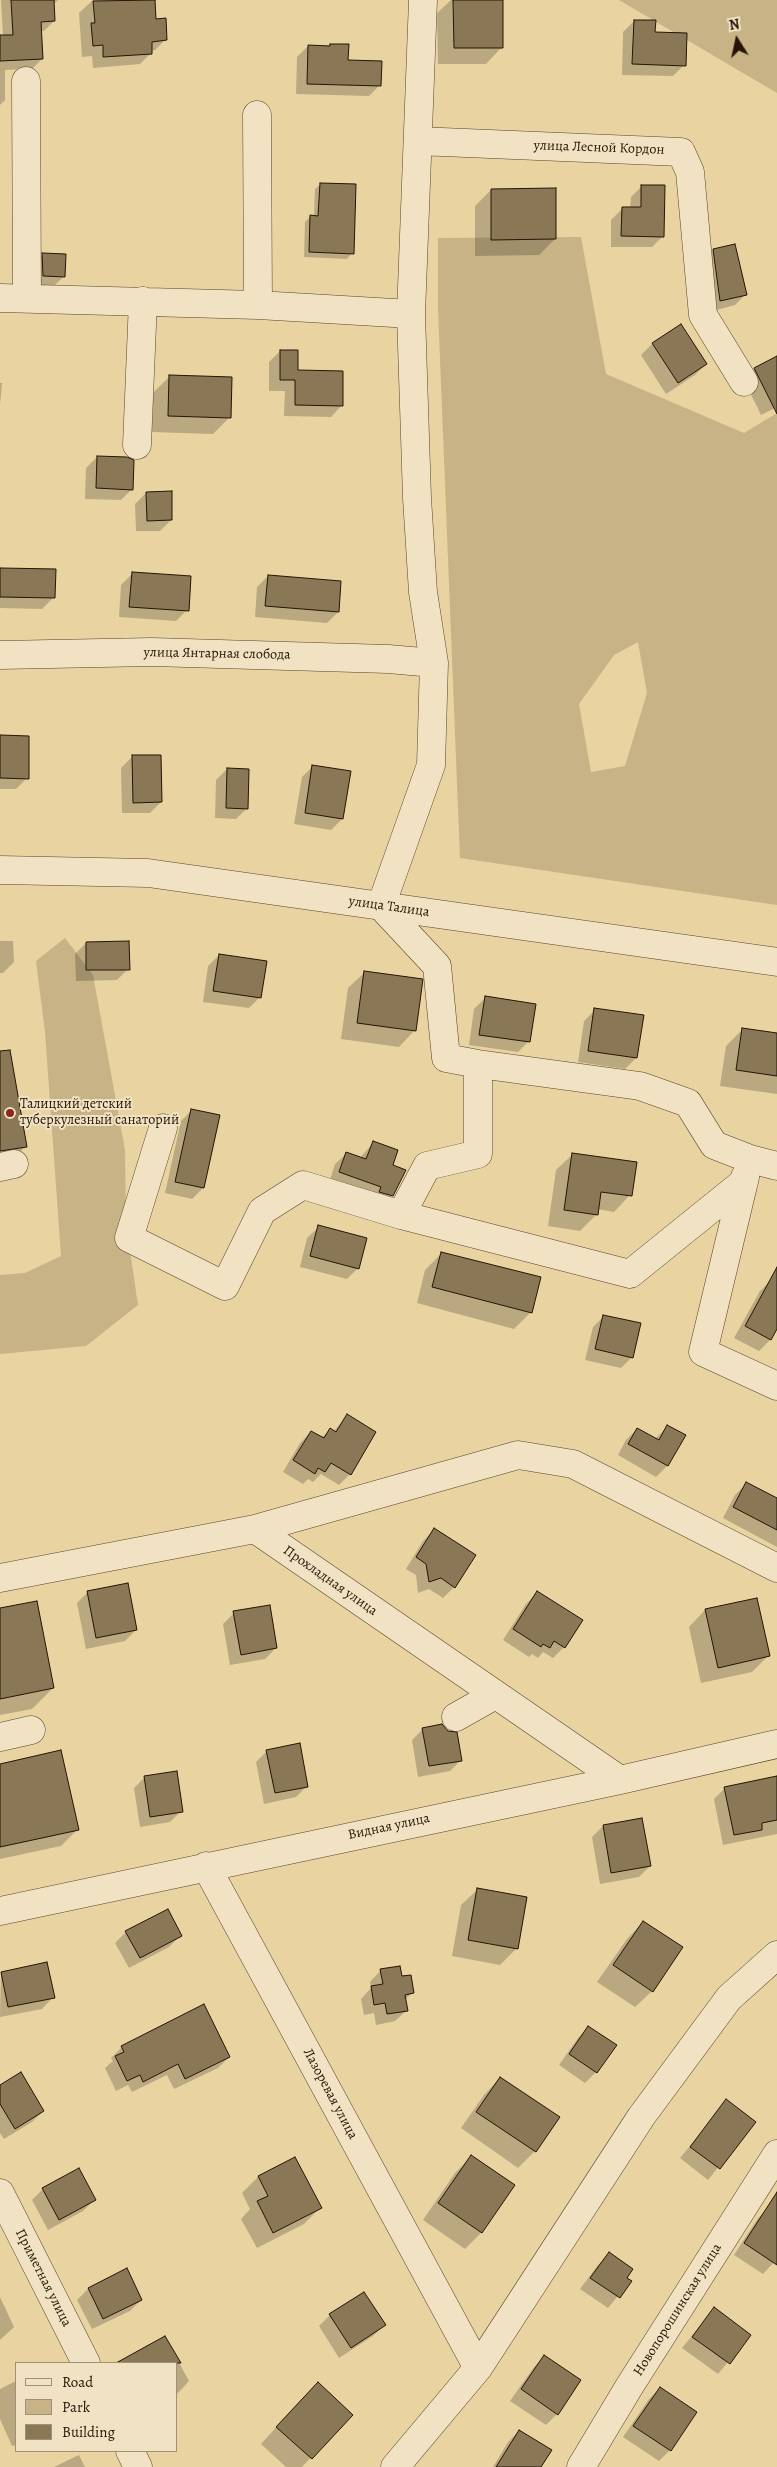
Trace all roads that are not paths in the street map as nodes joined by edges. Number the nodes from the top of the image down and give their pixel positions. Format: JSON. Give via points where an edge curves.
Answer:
{"nodes":[{"id":1,"x":423,"y":0,"type":"edge"},
{"id":2,"x":26,"y":81,"type":"dead end"},
{"id":3,"x":257,"y":115,"type":"dead end"},
{"id":4,"x":418,"y":141,"type":"junction"},
{"id":5,"x":13,"y":298,"type":"edge"},
{"id":6,"x":142,"y":301,"type":"junction"},
{"id":7,"x":258,"y":305,"type":"junction"},
{"id":8,"x":411,"y":314,"type":"junction"},
{"id":9,"x":744,"y":382,"type":"dead end"},
{"id":10,"x":137,"y":445,"type":"dead end"},
{"id":11,"x":0,"y":655,"type":"edge"},
{"id":12,"x":434,"y":663,"type":"junction"},
{"id":13,"x":0,"y":870,"type":"edge"},
{"id":14,"x":381,"y":906,"type":"junction"},
{"id":15,"x":777,"y":962,"type":"edge"},
{"id":16,"x":478,"y":1064,"type":"junction"},
{"id":17,"x":163,"y":1128,"type":"dead end"},
{"id":18,"x":777,"y":1166,"type":"edge"},
{"id":19,"x":747,"y":1171,"type":"junction"},
{"id":20,"x":401,"y":1215,"type":"junction"},
{"id":21,"x":777,"y":1386,"type":"edge"},
{"id":22,"x":255,"y":1529,"type":"junction"},
{"id":23,"x":777,"y":1568,"type":"edge"},
{"id":24,"x":0,"y":1578,"type":"edge"},
{"id":25,"x":495,"y":1695,"type":"junction"},
{"id":26,"x":456,"y":1717,"type":"dead end"},
{"id":27,"x":31,"y":1730,"type":"dead end"},
{"id":28,"x":0,"y":1737,"type":"edge"},
{"id":29,"x":777,"y":1744,"type":"edge"},
{"id":30,"x":620,"y":1780,"type":"junction"},
{"id":31,"x":206,"y":1866,"type":"junction"},
{"id":32,"x":0,"y":1911,"type":"edge"},
{"id":33,"x":777,"y":1955,"type":"edge"},
{"id":34,"x":777,"y":2154,"type":"edge"},
{"id":35,"x":0,"y":2194,"type":"edge"},
{"id":36,"x":85,"y":2362,"type":"edge"},
{"id":37,"x":478,"y":2368,"type":"junction"},
{"id":38,"x":130,"y":2452,"type":"edge"},
{"id":39,"x":138,"y":2467,"type":"edge"},
{"id":40,"x":395,"y":2467,"type":"edge"},
{"id":41,"x":581,"y":2467,"type":"edge"}],
"edges":[{"from":1,"to":4,"type":"street"},
{"from":2,"to":5,"type":"street"},
{"from":3,"to":7,"type":"street"},
{"from":4,"to":8,"type":"street"},
{"from":4,"to":9,"type":"street","name":"улица Лесной Кордон","via":[[681,152],[690,172],[703,315]]},
{"from":5,"to":6,"type":"street"},
{"from":6,"to":7,"type":"street"},
{"from":6,"to":10,"type":"street"},
{"from":7,"to":8,"type":"street"},
{"from":8,"to":12,"type":"street","via":[[422,582]]},
{"from":11,"to":12,"type":"street","name":"улица Янтарная слобода","via":[[152,652]]},
{"from":12,"to":14,"type":"street","via":[[431,765]]},
{"from":13,"to":14,"type":"street","name":"улица Талица","via":[[148,873]]},
{"from":14,"to":15,"type":"street","name":"улица Талица"},
{"from":14,"to":16,"type":"street","via":[[437,966],[446,1058]]},
{"from":16,"to":19,"type":"street","via":[[640,1086],[688,1103],[714,1145]]},
{"from":16,"to":20,"type":"street","via":[[478,1154],[427,1166]]},
{"from":17,"to":20,"type":"street","via":[[129,1238],[225,1286],[262,1211],[303,1185]]},
{"from":18,"to":19,"type":"street"},
{"from":19,"to":20,"type":"street","via":[[630,1274]]},
{"from":19,"to":21,"type":"street","via":[[703,1352]]},
{"from":22,"to":23,"type":"street","via":[[518,1454],[574,1464]]},
{"from":22,"to":24,"type":"street"},
{"from":22,"to":25,"type":"street","name":"Прохладная улица"},
{"from":25,"to":26,"type":"street"},
{"from":25,"to":30,"type":"street","name":"Прохладная улица"},
{"from":27,"to":28,"type":"street"},
{"from":29,"to":30,"type":"street","name":"Видная улица"},
{"from":30,"to":31,"type":"street","name":"Видная улица"},
{"from":31,"to":32,"type":"street","name":"Видная улица"},
{"from":31,"to":37,"type":"street","name":"Лазоревая улица"},
{"from":33,"to":37,"type":"street","via":[[729,1998],[641,2117]]},
{"from":34,"to":41,"type":"street","name":"Новопорошинская улица"},
{"from":35,"to":36,"type":"street","name":"Приметная улица"},
{"from":37,"to":40,"type":"street"},
{"from":38,"to":39,"type":"street"}]}
